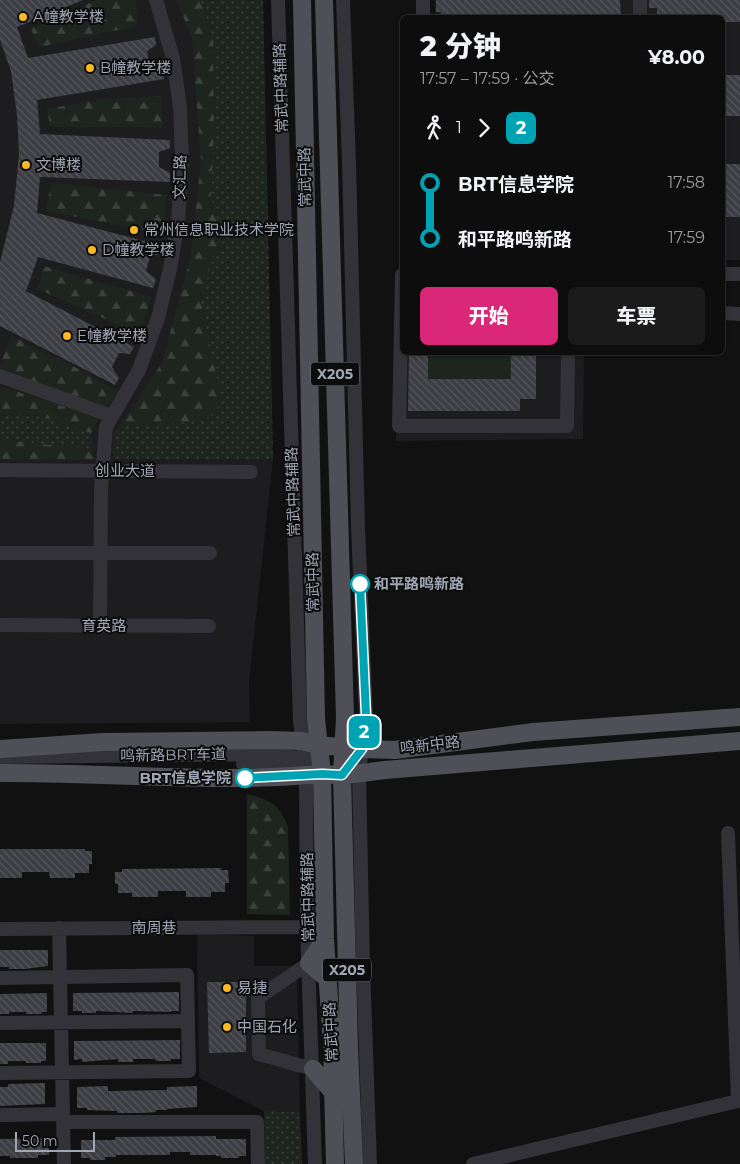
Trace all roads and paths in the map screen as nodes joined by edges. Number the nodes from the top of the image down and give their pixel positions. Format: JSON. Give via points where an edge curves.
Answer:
{"nodes":[{"id":1,"x":156,"y":0,"type":"edge"},
{"id":2,"x":278,"y":0,"type":"edge"},
{"id":3,"x":302,"y":0,"type":"edge"},
{"id":4,"x":324,"y":0,"type":"edge"},
{"id":5,"x":343,"y":0,"type":"edge"},
{"id":6,"x":423,"y":0,"type":"edge"},
{"id":7,"x":640,"y":0,"type":"edge"},
{"id":8,"x":423,"y":15,"type":"edge"},
{"id":9,"x":640,"y":15,"type":"edge"},
{"id":10,"x":725,"y":274,"type":"edge"},
{"id":11,"x":740,"y":274,"type":"edge"},
{"id":12,"x":725,"y":314,"type":"edge"},
{"id":13,"x":740,"y":314,"type":"edge"},
{"id":14,"x":400,"y":355,"type":"edge"},
{"id":15,"x":568,"y":355,"type":"edge"},
{"id":16,"x":0,"y":376,"type":"edge"},
{"id":17,"x":112,"y":416,"type":"junction"},
{"id":18,"x":0,"y":470,"type":"edge"},
{"id":19,"x":102,"y":471,"type":"junction"},
{"id":20,"x":251,"y":472,"type":"dead end"},
{"id":21,"x":0,"y":553,"type":"edge"},
{"id":22,"x":101,"y":553,"type":"junction"},
{"id":23,"x":210,"y":553,"type":"dead end"},
{"id":24,"x":0,"y":625,"type":"edge"},
{"id":25,"x":100,"y":626,"type":"junction"},
{"id":26,"x":209,"y":626,"type":"dead end"},
{"id":27,"x":740,"y":717,"type":"edge"},
{"id":28,"x":740,"y":741,"type":"edge"},
{"id":29,"x":310,"y":743,"type":"junction"},
{"id":30,"x":344,"y":747,"type":"junction"},
{"id":31,"x":0,"y":749,"type":"edge"},
{"id":32,"x":362,"y":749,"type":"junction"},
{"id":33,"x":0,"y":757,"type":"edge"},
{"id":34,"x":0,"y":764,"type":"edge"},
{"id":35,"x":314,"y":772,"type":"junction"},
{"id":36,"x":0,"y":773,"type":"edge"},
{"id":37,"x":350,"y":774,"type":"junction"},
{"id":38,"x":728,"y":833,"type":"dead end"},
{"id":39,"x":307,"y":927,"type":"junction"},
{"id":40,"x":59,"y":928,"type":"junction"},
{"id":41,"x":0,"y":929,"type":"edge"},
{"id":42,"x":325,"y":939,"type":"junction"},
{"id":43,"x":309,"y":963,"type":"junction"},
{"id":44,"x":60,"y":977,"type":"junction"},
{"id":45,"x":0,"y":978,"type":"edge"},
{"id":46,"x":328,"y":979,"type":"junction"},
{"id":47,"x":188,"y":1021,"type":"junction"},
{"id":48,"x":61,"y":1022,"type":"junction"},
{"id":49,"x":0,"y":1023,"type":"edge"},
{"id":50,"x":313,"y":1069,"type":"junction"},
{"id":51,"x":62,"y":1072,"type":"junction"},
{"id":52,"x":0,"y":1073,"type":"edge"},
{"id":53,"x":333,"y":1092,"type":"junction"},
{"id":54,"x":0,"y":1115,"type":"edge"},
{"id":55,"x":63,"y":1118,"type":"junction"},
{"id":56,"x":64,"y":1164,"type":"edge"},
{"id":57,"x":258,"y":1164,"type":"edge"},
{"id":58,"x":315,"y":1164,"type":"edge"},
{"id":59,"x":335,"y":1164,"type":"edge"},
{"id":60,"x":354,"y":1164,"type":"edge"},
{"id":61,"x":370,"y":1164,"type":"edge"},
{"id":62,"x":473,"y":1164,"type":"edge"}],
"edges":[{"from":1,"to":17,"type":"street","name":"文汇路","via":[[172,58],[180,108],[182,160],[178,221],[158,318],[138,370]]},
{"from":2,"to":29,"type":"street","name":"常武中路辅路","via":[[300,721]]},
{"from":3,"to":29,"type":"main road","name":"常武中路","number":"X205"},
{"from":4,"to":30,"type":"main road","name":"常武中路","number":"X205"},
{"from":5,"to":32,"type":"street","via":[[366,715]]},
{"from":6,"to":8,"type":"street"},
{"from":7,"to":9,"type":"street"},
{"from":10,"to":11,"type":"street"},
{"from":12,"to":13,"type":"street"},
{"from":14,"to":15,"type":"street","via":[[399,426],[567,426]]},
{"from":16,"to":17,"type":"street"},
{"from":17,"to":19,"type":"street","name":"文汇路","via":[[106,428]]},
{"from":18,"to":19,"type":"street","name":"创业大道"},
{"from":19,"to":20,"type":"street","name":"创业大道"},
{"from":19,"to":22,"type":"street","name":"文汇路"},
{"from":21,"to":22,"type":"street"},
{"from":22,"to":23,"type":"street"},
{"from":22,"to":25,"type":"street","name":"文汇路"},
{"from":24,"to":25,"type":"street","name":"育英路"},
{"from":25,"to":26,"type":"street","name":"育英路"},
{"from":27,"to":32,"type":"main road","name":"鸣新中路","via":[[533,732],[396,750]]},
{"from":28,"to":37,"type":"main road","name":"鸣新中路"},
{"from":29,"to":30,"type":"main road","name":"鸣新中路"},
{"from":29,"to":31,"type":"main road","name":"鸣新中路","via":[[269,740],[113,742]]},
{"from":29,"to":35,"type":"main road","name":"常武中路","number":"X205"},
{"from":30,"to":32,"type":"main road","name":"鸣新中路"},
{"from":30,"to":37,"type":"main road","name":"常武中路","number":"X205"},
{"from":32,"to":37,"type":"main road"},
{"from":33,"to":35,"type":"street","name":"鸣新路BRT车道","via":[[270,754]]},
{"from":34,"to":35,"type":"street","name":"鸣新路BRT车道","via":[[258,764]]},
{"from":35,"to":36,"type":"main road","name":"鸣新中路","via":[[150,777],[63,772]]},
{"from":35,"to":37,"type":"main road","name":"鸣新中路"},
{"from":35,"to":39,"type":"street","name":"常武中路辅路","via":[[306,786]]},
{"from":35,"to":42,"type":"main road","name":"常武中路","number":"X205"},
{"from":37,"to":60,"type":"main road","name":"常武中路","number":"X205"},
{"from":37,"to":61,"type":"street"},
{"from":38,"to":62,"type":"street","via":[[738,1101]]},
{"from":39,"to":40,"type":"street","name":"南周巷"},
{"from":39,"to":43,"type":"street","name":"常武中路辅路"},
{"from":40,"to":41,"type":"street","name":"南周巷"},
{"from":40,"to":44,"type":"street"},
{"from":42,"to":43,"type":"main road"},
{"from":42,"to":46,"type":"main road","name":"常武中路","number":"X205"},
{"from":43,"to":46,"type":"main road"},
{"from":43,"to":50,"type":"street","name":"常武中路辅路"},
{"from":43,"to":50,"type":"street","via":[[258,998],[259,1054]]},
{"from":44,"to":45,"type":"street"},
{"from":44,"to":47,"type":"street","via":[[187,975]]},
{"from":44,"to":48,"type":"street"},
{"from":46,"to":53,"type":"main road","name":"常武中路","number":"X205"},
{"from":47,"to":48,"type":"street"},
{"from":47,"to":51,"type":"street","via":[[189,1071]]},
{"from":48,"to":49,"type":"street"},
{"from":48,"to":51,"type":"street"},
{"from":50,"to":53,"type":"main road"},
{"from":50,"to":58,"type":"street","name":"常武中路辅路"},
{"from":51,"to":52,"type":"street"},
{"from":51,"to":55,"type":"street"},
{"from":53,"to":59,"type":"main road","name":"常武中路","number":"X205"},
{"from":54,"to":55,"type":"street"},
{"from":55,"to":56,"type":"street"},
{"from":55,"to":57,"type":"street","via":[[257,1122]]}]}
